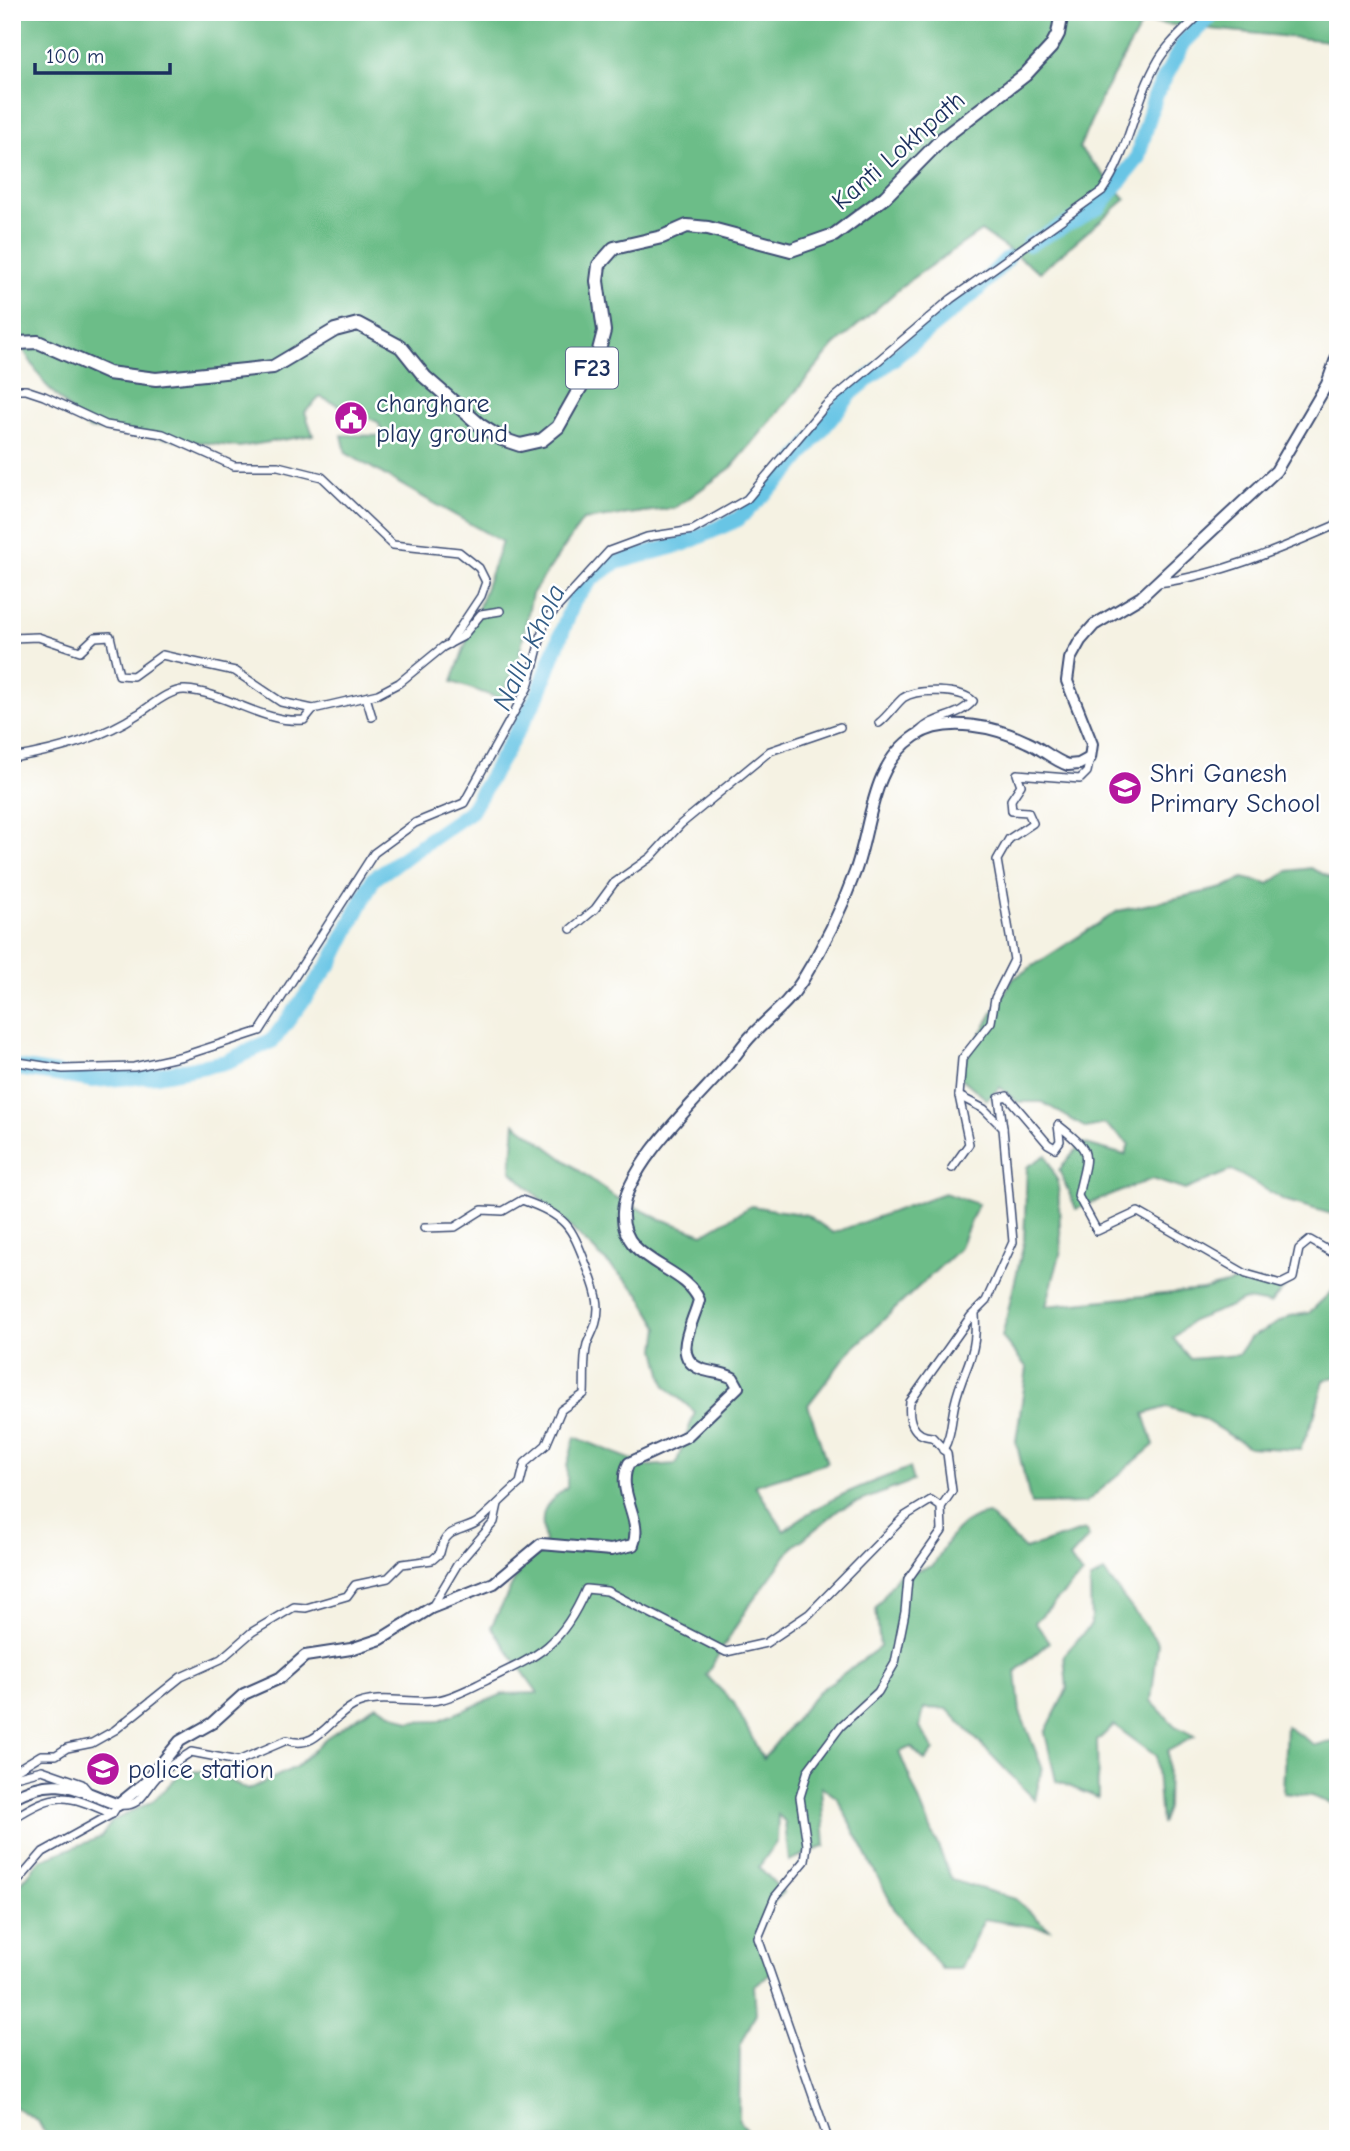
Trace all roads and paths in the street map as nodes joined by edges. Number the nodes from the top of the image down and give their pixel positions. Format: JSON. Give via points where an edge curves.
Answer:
{"nodes":[{"id":1,"x":1062,"y":12,"type":"edge"},
{"id":2,"x":1202,"y":12,"type":"edge"},
{"id":3,"x":12,"y":346,"type":"edge"},
{"id":4,"x":1338,"y":353,"type":"edge"},
{"id":5,"x":12,"y":390,"type":"edge"},
{"id":6,"x":1338,"y":524,"type":"edge"},
{"id":7,"x":1157,"y":583,"type":"junction"},
{"id":8,"x":500,"y":611,"type":"dead end"},
{"id":9,"x":12,"y":638,"type":"edge"},
{"id":10,"x":449,"y":644,"type":"junction"},
{"id":11,"x":366,"y":698,"type":"junction"},
{"id":12,"x":313,"y":709,"type":"junction"},
{"id":13,"x":372,"y":718,"type":"dead end"},
{"id":14,"x":879,"y":723,"type":"dead end"},
{"id":15,"x":840,"y":727,"type":"dead end"},
{"id":16,"x":917,"y":734,"type":"junction"},
{"id":17,"x":12,"y":758,"type":"edge"},
{"id":18,"x":1090,"y":758,"type":"junction"},
{"id":19,"x":571,"y":929,"type":"dead end"},
{"id":20,"x":12,"y":1061,"type":"edge"},
{"id":21,"x":959,"y":1096,"type":"junction"},
{"id":22,"x":1003,"y":1128,"type":"junction"},
{"id":23,"x":951,"y":1168,"type":"dead end"},
{"id":24,"x":424,"y":1228,"type":"dead end"},
{"id":25,"x":1338,"y":1256,"type":"edge"},
{"id":26,"x":975,"y":1314,"type":"junction"},
{"id":27,"x":943,"y":1450,"type":"junction"},
{"id":28,"x":498,"y":1504,"type":"junction"},
{"id":29,"x":941,"y":1507,"type":"junction"},
{"id":30,"x":431,"y":1608,"type":"junction"},
{"id":31,"x":12,"y":1772,"type":"edge"},
{"id":32,"x":91,"y":1794,"type":"junction"},
{"id":33,"x":12,"y":1798,"type":"edge"},
{"id":34,"x":115,"y":1810,"type":"junction"},
{"id":35,"x":12,"y":1819,"type":"edge"},
{"id":36,"x":12,"y":1888,"type":"edge"},
{"id":37,"x":12,"y":2137,"type":"edge"},
{"id":38,"x":22,"y":2139,"type":"edge"},
{"id":39,"x":828,"y":2139,"type":"edge"}],
"edges":[{"from":1,"to":3,"type":"main road","name":"Kanti Lokhpath","number":"F23","via":[[1051,47],[1026,75],[953,130],[885,197],[834,235],[791,250],[687,226],[614,248],[599,265],[604,331],[597,358],[558,427],[542,440],[520,445],[502,439],[420,372],[401,347],[358,324],[335,330],[273,367],[156,379],[108,373],[38,342]]},
{"from":2,"to":20,"type":"street","via":[[1158,60],[1128,141],[1102,191],[951,299],[826,405],[747,499],[693,530],[647,537],[609,551],[545,621],[528,687],[464,803],[415,823],[374,853],[260,1031],[134,1067],[63,1069]]},
{"from":4,"to":7,"type":"main road","via":[[1327,384],[1276,471]]},
{"from":5,"to":10,"type":"street","via":[[44,396],[106,425],[163,434],[234,467],[278,466],[322,477],[393,545],[458,552],[479,568],[486,582]]},
{"from":6,"to":7,"type":"street","via":[[1198,577]]},
{"from":7,"to":18,"type":"main road","via":[[1094,625],[1070,659],[1067,681],[1092,744]]},
{"from":8,"to":10,"type":"street","via":[[481,614],[462,637]]},
{"from":9,"to":12,"type":"street","via":[[38,637],[80,651],[95,637],[110,636],[119,675],[133,676],[162,656],[235,671],[281,702]]},
{"from":10,"to":11,"type":"street","via":[[399,683]]},
{"from":11,"to":12,"type":"street"},
{"from":11,"to":13,"type":"street"},
{"from":12,"to":17,"type":"street","via":[[304,720],[288,722],[220,697],[183,690],[115,730]]},
{"from":14,"to":16,"type":"street","via":[[903,698],[912,695],[956,690],[973,701],[946,717],[930,720]]},
{"from":15,"to":19,"type":"street","via":[[770,751],[681,824],[651,857],[614,883],[595,909]]},
{"from":16,"to":18,"type":"main road","via":[[951,724],[1008,735],[1068,765]]},
{"from":16,"to":30,"type":"main road","via":[[885,766],[854,874],[828,940],[782,1009],[751,1035],[668,1131],[626,1197],[624,1222],[639,1251],[690,1286],[699,1300],[685,1355],[699,1368],[733,1378],[736,1391],[687,1436],[629,1463],[624,1480],[635,1526],[633,1545],[611,1550],[541,1544],[495,1583]]},
{"from":18,"to":21,"type":"street","via":[[1080,779],[1017,774],[1021,785],[1011,800],[1012,811],[1028,812],[1032,823],[1009,839],[997,860],[1014,960],[995,998],[991,1022],[961,1059]]},
{"from":21,"to":22,"type":"street","via":[[984,1109]]},
{"from":21,"to":23,"type":"street","via":[[969,1144]]},
{"from":22,"to":25,"type":"street","via":[[999,1098],[1007,1096],[1048,1144],[1055,1147],[1060,1141],[1058,1125],[1084,1146],[1087,1153],[1077,1196],[1097,1231],[1138,1212],[1245,1274],[1281,1284],[1293,1278],[1299,1249],[1310,1240]]},
{"from":22,"to":26,"type":"street","via":[[1013,1242],[991,1293]]},
{"from":24,"to":28,"type":"street","via":[[454,1227],[482,1210],[503,1210],[523,1200],[552,1211],[566,1223],[581,1246],[594,1284],[597,1319],[587,1344],[584,1394],[561,1410],[546,1445],[531,1454],[520,1483]]},
{"from":26,"to":27,"type":"street","via":[[975,1352],[954,1404],[950,1436]]},
{"from":26,"to":27,"type":"street","via":[[910,1402],[913,1427],[932,1437]]},
{"from":27,"to":29,"type":"street","via":[[952,1491]]},
{"from":28,"to":30,"type":"street","via":[[494,1522],[457,1565]]},
{"from":28,"to":31,"type":"street","via":[[471,1526],[452,1532],[432,1560],[402,1564],[388,1578],[355,1585],[347,1596],[294,1607],[252,1632],[221,1659],[181,1677],[115,1730],[92,1743],[41,1755]]},
{"from":29,"to":34,"type":"street","via":[[931,1500],[917,1506],[809,1614],[766,1643],[726,1652],[607,1591],[586,1589],[573,1620],[554,1641],[532,1658],[464,1691],[436,1701],[354,1705],[312,1740],[299,1745],[286,1740],[239,1761],[191,1752],[159,1775],[143,1798]]},
{"from":29,"to":39,"type":"street","via":[[942,1531],[908,1579],[895,1663],[878,1692],[841,1726],[808,1770],[800,1797],[805,1861],[775,1897],[758,1938]]},
{"from":30,"to":34,"type":"main road","via":[[365,1645],[305,1657],[280,1678],[244,1694],[212,1723],[180,1741]]},
{"from":31,"to":32,"type":"street","via":[[19,1776],[42,1770],[82,1784]]},
{"from":32,"to":33,"type":"main road","via":[[53,1783]]},
{"from":32,"to":34,"type":"main road"},
{"from":34,"to":35,"type":"street","via":[[74,1797],[42,1800]]},
{"from":34,"to":36,"type":"street","via":[[43,1852]]},
{"from":37,"to":38,"type":"street"}]}
